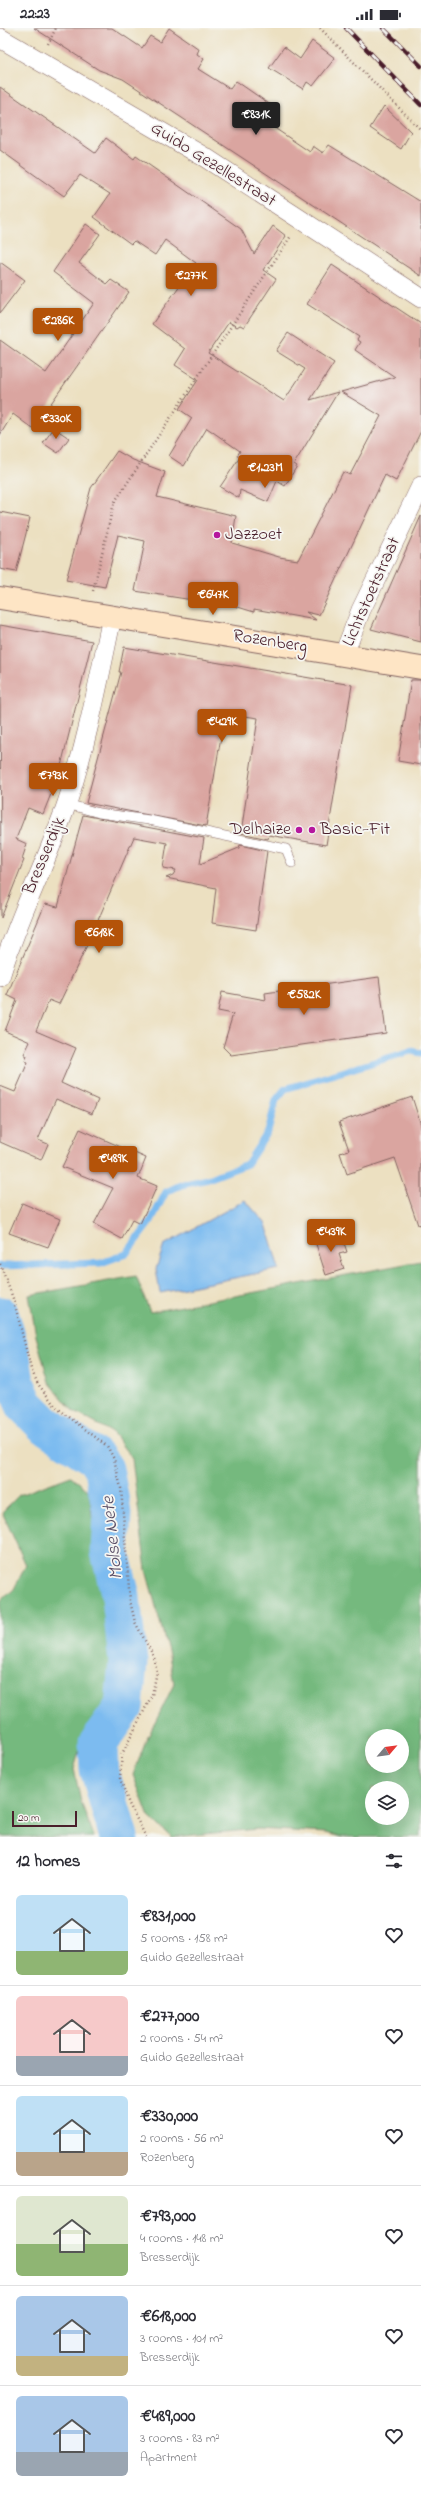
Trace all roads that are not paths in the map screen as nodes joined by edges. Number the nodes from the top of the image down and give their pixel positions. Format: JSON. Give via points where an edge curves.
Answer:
{"nodes":[{"id":1,"x":0,"y":38,"type":"edge"},
{"id":2,"x":421,"y":298,"type":"edge"},
{"id":3,"x":421,"y":486,"type":"edge"},
{"id":4,"x":0,"y":598,"type":"edge"},
{"id":5,"x":112,"y":617,"type":"junction"},
{"id":6,"x":344,"y":654,"type":"junction"},
{"id":7,"x":421,"y":668,"type":"edge"},
{"id":8,"x":67,"y":804,"type":"junction"},
{"id":9,"x":292,"y":863,"type":"dead end"},
{"id":10,"x":0,"y":976,"type":"edge"}],
"edges":[{"from":1,"to":2,"type":"street","name":"Guido Gezellestraat","via":[[206,158]]},
{"from":3,"to":6,"type":"street","name":"Lichtstoetstraat","via":[[361,610]]},
{"from":4,"to":5,"type":"main road","name":"Rozenberg"},
{"from":5,"to":6,"type":"main road","name":"Rozenberg"},
{"from":5,"to":8,"type":"street","name":"Bresserdijk","via":[[79,764]]},
{"from":6,"to":7,"type":"main road","name":"Rozenberg"},
{"from":8,"to":9,"type":"lane","via":[[99,813],[149,820],[286,849]]},
{"from":8,"to":10,"type":"street","name":"Bresserdijk","via":[[11,938]]}]}
